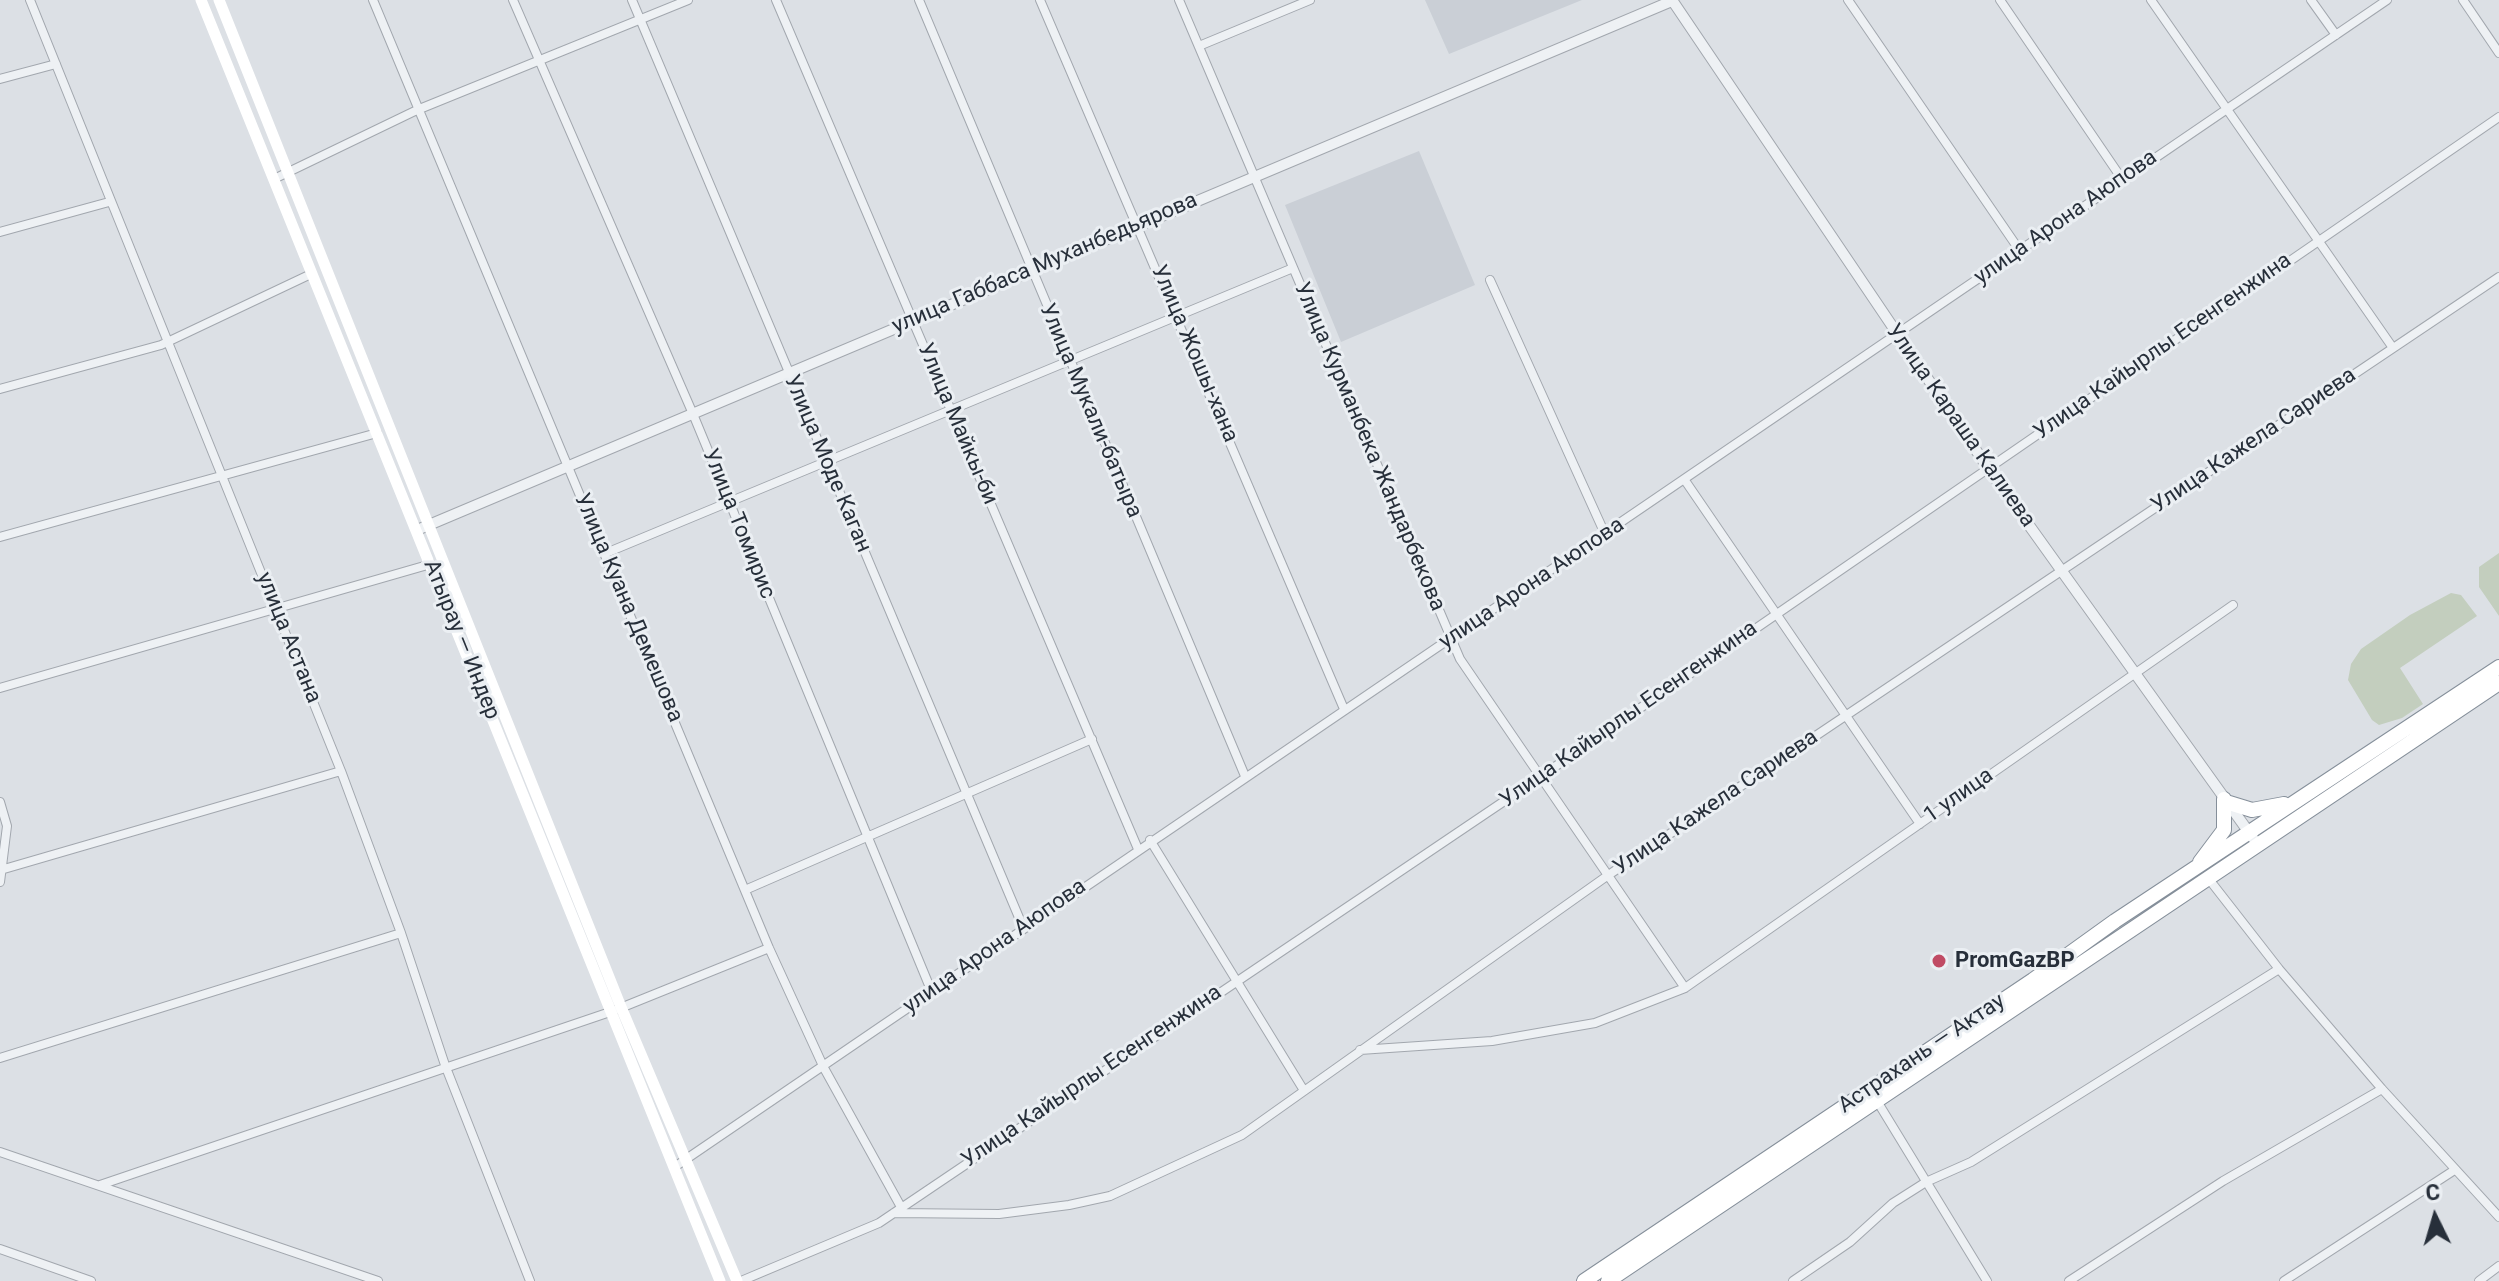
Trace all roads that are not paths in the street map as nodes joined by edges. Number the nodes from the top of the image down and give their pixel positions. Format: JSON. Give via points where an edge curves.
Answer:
{"nodes":[{"id":1,"x":30,"y":0,"type":"edge"},
{"id":2,"x":201,"y":0,"type":"edge"},
{"id":3,"x":219,"y":0,"type":"edge"},
{"id":4,"x":373,"y":0,"type":"edge"},
{"id":5,"x":513,"y":0,"type":"edge"},
{"id":6,"x":632,"y":0,"type":"edge"},
{"id":7,"x":688,"y":0,"type":"edge"},
{"id":8,"x":776,"y":0,"type":"edge"},
{"id":9,"x":919,"y":0,"type":"edge"},
{"id":10,"x":1040,"y":0,"type":"edge"},
{"id":11,"x":1179,"y":0,"type":"edge"},
{"id":12,"x":1310,"y":0,"type":"edge"},
{"id":13,"x":1673,"y":0,"type":"edge"},
{"id":14,"x":1848,"y":0,"type":"edge"},
{"id":15,"x":2000,"y":0,"type":"edge"},
{"id":16,"x":2151,"y":0,"type":"edge"},
{"id":17,"x":2311,"y":0,"type":"edge"},
{"id":18,"x":2387,"y":0,"type":"edge"},
{"id":19,"x":2463,"y":0,"type":"edge"},
{"id":20,"x":641,"y":20,"type":"junction"},
{"id":21,"x":2336,"y":35,"type":"junction"},
{"id":22,"x":1199,"y":46,"type":"junction"},
{"id":23,"x":2499,"y":53,"type":"edge"},
{"id":24,"x":538,"y":60,"type":"junction"},
{"id":25,"x":56,"y":64,"type":"junction"},
{"id":26,"x":0,"y":79,"type":"edge"},
{"id":27,"x":2227,"y":107,"type":"junction"},
{"id":28,"x":417,"y":110,"type":"junction"},
{"id":29,"x":2499,"y":117,"type":"edge"},
{"id":30,"x":282,"y":175,"type":"junction"},
{"id":31,"x":1254,"y":175,"type":"junction"},
{"id":32,"x":2122,"y":179,"type":"junction"},
{"id":33,"x":109,"y":202,"type":"junction"},
{"id":34,"x":1139,"y":224,"type":"junction"},
{"id":35,"x":0,"y":232,"type":"edge"},
{"id":36,"x":2319,"y":239,"type":"junction"},
{"id":37,"x":2020,"y":251,"type":"junction"},
{"id":38,"x":1293,"y":268,"type":"junction"},
{"id":39,"x":1030,"y":270,"type":"junction"},
{"id":40,"x":311,"y":274,"type":"junction"},
{"id":41,"x":2499,"y":277,"type":"edge"},
{"id":42,"x":1490,"y":280,"type":"dead end"},
{"id":43,"x":1178,"y":317,"type":"junction"},
{"id":44,"x":913,"y":320,"type":"junction"},
{"id":45,"x":1896,"y":334,"type":"junction"},
{"id":46,"x":167,"y":342,"type":"junction"},
{"id":47,"x":2393,"y":348,"type":"junction"},
{"id":48,"x":1070,"y":363,"type":"junction"},
{"id":49,"x":789,"y":373,"type":"junction"},
{"id":50,"x":0,"y":389,"type":"edge"},
{"id":51,"x":950,"y":409,"type":"junction"},
{"id":52,"x":693,"y":414,"type":"junction"},
{"id":53,"x":377,"y":433,"type":"junction"},
{"id":54,"x":826,"y":462,"type":"junction"},
{"id":55,"x":569,"y":466,"type":"junction"},
{"id":56,"x":1988,"y":468,"type":"junction"},
{"id":57,"x":222,"y":476,"type":"junction"},
{"id":58,"x":1684,"y":479,"type":"junction"},
{"id":59,"x":728,"y":501,"type":"junction"},
{"id":60,"x":422,"y":528,"type":"junction"},
{"id":61,"x":1605,"y":534,"type":"junction"},
{"id":62,"x":0,"y":537,"type":"edge"},
{"id":63,"x":606,"y":553,"type":"junction"},
{"id":64,"x":431,"y":564,"type":"junction"},
{"id":65,"x":2061,"y":570,"type":"junction"},
{"id":66,"x":2233,"y":605,"type":"dead end"},
{"id":67,"x":276,"y":608,"type":"junction"},
{"id":68,"x":1774,"y":615,"type":"junction"},
{"id":69,"x":1451,"y":639,"type":"junction"},
{"id":70,"x":2499,"y":667,"type":"edge"},
{"id":71,"x":2135,"y":673,"type":"junction"},
{"id":72,"x":2499,"y":683,"type":"edge"},
{"id":73,"x":0,"y":688,"type":"edge"},
{"id":74,"x":1344,"y":709,"type":"junction"},
{"id":75,"x":1845,"y":716,"type":"junction"},
{"id":76,"x":1092,"y":739,"type":"junction"},
{"id":77,"x":341,"y":771,"type":"junction"},
{"id":78,"x":1245,"y":776,"type":"junction"},
{"id":79,"x":1540,"y":777,"type":"junction"},
{"id":80,"x":967,"y":795,"type":"junction"},
{"id":81,"x":2300,"y":799,"type":"junction"},
{"id":82,"x":2225,"y":800,"type":"junction"},
{"id":83,"x":0,"y":802,"type":"edge"},
{"id":84,"x":1920,"y":824,"type":"junction"},
{"id":85,"x":2249,"y":832,"type":"junction"},
{"id":86,"x":868,"y":839,"type":"junction"},
{"id":87,"x":1150,"y":840,"type":"junction"},
{"id":88,"x":2259,"y":846,"type":"junction"},
{"id":89,"x":1138,"y":849,"type":"junction"},
{"id":90,"x":2199,"y":866,"type":"junction"},
{"id":91,"x":4,"y":869,"type":"junction"},
{"id":92,"x":1607,"y":876,"type":"junction"},
{"id":93,"x":2209,"y":879,"type":"junction"},
{"id":94,"x":0,"y":882,"type":"edge"},
{"id":95,"x":745,"y":890,"type":"junction"},
{"id":96,"x":1023,"y":927,"type":"junction"},
{"id":97,"x":401,"y":933,"type":"junction"},
{"id":98,"x":769,"y":948,"type":"junction"},
{"id":99,"x":2279,"y":969,"type":"junction"},
{"id":100,"x":1235,"y":981,"type":"junction"},
{"id":101,"x":1685,"y":988,"type":"junction"},
{"id":102,"x":931,"y":990,"type":"junction"},
{"id":103,"x":617,"y":1009,"type":"junction"},
{"id":104,"x":1359,"y":1050,"type":"junction"},
{"id":105,"x":0,"y":1058,"type":"edge"},
{"id":106,"x":445,"y":1065,"type":"junction"},
{"id":107,"x":824,"y":1068,"type":"junction"},
{"id":108,"x":1303,"y":1089,"type":"junction"},
{"id":109,"x":2382,"y":1089,"type":"junction"},
{"id":110,"x":1877,"y":1101,"type":"junction"},
{"id":111,"x":0,"y":1152,"type":"edge"},
{"id":112,"x":687,"y":1159,"type":"junction"},
{"id":113,"x":676,"y":1166,"type":"junction"},
{"id":114,"x":2453,"y":1171,"type":"junction"},
{"id":115,"x":1926,"y":1182,"type":"junction"},
{"id":116,"x":100,"y":1185,"type":"junction"},
{"id":117,"x":897,"y":1210,"type":"junction"},
{"id":118,"x":2499,"y":1217,"type":"edge"},
{"id":119,"x":0,"y":1249,"type":"edge"},
{"id":120,"x":2499,"y":1266,"type":"edge"},
{"id":121,"x":91,"y":1281,"type":"edge"},
{"id":122,"x":378,"y":1281,"type":"edge"},
{"id":123,"x":530,"y":1281,"type":"edge"},
{"id":124,"x":720,"y":1281,"type":"edge"},
{"id":125,"x":739,"y":1281,"type":"edge"},
{"id":126,"x":1584,"y":1281,"type":"edge"},
{"id":127,"x":1608,"y":1281,"type":"edge"},
{"id":128,"x":1793,"y":1281,"type":"edge"},
{"id":129,"x":1987,"y":1281,"type":"edge"},
{"id":130,"x":2069,"y":1281,"type":"edge"},
{"id":131,"x":2284,"y":1281,"type":"edge"},
{"id":132,"x":2479,"y":1281,"type":"edge"}],
"edges":[{"from":1,"to":25,"type":"street","name":"улица Астана"},
{"from":2,"to":30,"type":"main road","name":"Атырау — Индер"},
{"from":3,"to":30,"type":"main road","name":"Атырау — Индер"},
{"from":4,"to":28,"type":"street","name":"Улица Куана Демешова"},
{"from":5,"to":24,"type":"street","name":"Улица Томирис"},
{"from":6,"to":20,"type":"street","name":"Улица Моде Каган"},
{"from":7,"to":20,"type":"street"},
{"from":8,"to":44,"type":"street","name":"Улица Майкы-би"},
{"from":9,"to":39,"type":"street","name":"Улица Мукали-батыра"},
{"from":10,"to":34,"type":"street","name":"Улица Жошы-хана"},
{"from":11,"to":22,"type":"street","name":"Улица Курманбека Жандарбекова"},
{"from":12,"to":22,"type":"street"},
{"from":13,"to":31,"type":"street","name":"улица Габбаса Муханбедьярова"},
{"from":13,"to":45,"type":"street","name":"Улица Караша Калиева"},
{"from":14,"to":37,"type":"street"},
{"from":15,"to":32,"type":"street"},
{"from":16,"to":27,"type":"street"},
{"from":17,"to":21,"type":"street"},
{"from":18,"to":21,"type":"street","name":"улица Арона Аюпова"},
{"from":19,"to":23,"type":"street"},
{"from":20,"to":24,"type":"street"},
{"from":20,"to":49,"type":"street","name":"Улица Моде Каган"},
{"from":21,"to":27,"type":"street","name":"улица Арона Аюпова"},
{"from":22,"to":31,"type":"street","name":"Улица Курманбека Жандарбекова"},
{"from":24,"to":28,"type":"street"},
{"from":24,"to":52,"type":"street","name":"Улица Томирис"},
{"from":25,"to":26,"type":"street"},
{"from":25,"to":33,"type":"street","name":"улица Астана"},
{"from":27,"to":32,"type":"street","name":"улица Арона Аюпова"},
{"from":27,"to":36,"type":"street"},
{"from":28,"to":30,"type":"street"},
{"from":28,"to":55,"type":"street","name":"Улица Куана Демешова"},
{"from":29,"to":36,"type":"street","name":"Улица Кайырлы Есенгенжина"},
{"from":30,"to":40,"type":"main road","name":"Атырау — Индер"},
{"from":30,"to":60,"type":"main road","name":"Атырау — Индер"},
{"from":31,"to":34,"type":"street","name":"улица Габбаса Муханбедьярова"},
{"from":31,"to":38,"type":"street","name":"Улица Курманбека Жандарбекова"},
{"from":32,"to":37,"type":"street","name":"улица Арона Аюпова"},
{"from":33,"to":35,"type":"street"},
{"from":33,"to":46,"type":"street","name":"улица Астана"},
{"from":34,"to":39,"type":"street","name":"улица Габбаса Муханбедьярова"},
{"from":34,"to":43,"type":"street","name":"Улица Жошы-хана"},
{"from":36,"to":47,"type":"street"},
{"from":36,"to":56,"type":"street","name":"Улица Кайырлы Есенгенжина"},
{"from":37,"to":45,"type":"street","name":"улица Арона Аюпова"},
{"from":38,"to":43,"type":"street"},
{"from":38,"to":69,"type":"street","name":"Улица Курманбека Жандарбекова"},
{"from":39,"to":44,"type":"street","name":"улица Габбаса Муханбедьярова"},
{"from":39,"to":48,"type":"street","name":"Улица Мукали-батыра"},
{"from":40,"to":46,"type":"street"},
{"from":40,"to":53,"type":"main road","name":"Атырау — Индер"},
{"from":41,"to":47,"type":"street","name":"Улица Кажела Сариева"},
{"from":42,"to":61,"type":"street"},
{"from":43,"to":48,"type":"street"},
{"from":43,"to":74,"type":"street","name":"Улица Жошы-хана"},
{"from":44,"to":49,"type":"street","name":"улица Габбаса Муханбедьярова"},
{"from":44,"to":51,"type":"street","name":"Улица Майкы-би"},
{"from":45,"to":56,"type":"street","name":"Улица Караша Калиева"},
{"from":45,"to":58,"type":"street","name":"улица Арона Аюпова"},
{"from":46,"to":50,"type":"street"},
{"from":46,"to":57,"type":"street","name":"улица Астана"},
{"from":47,"to":65,"type":"street","name":"Улица Кажела Сариева"},
{"from":48,"to":51,"type":"street"},
{"from":48,"to":78,"type":"street","name":"Улица Мукали-батыра"},
{"from":49,"to":52,"type":"street","name":"улица Габбаса Муханбедьярова"},
{"from":49,"to":54,"type":"street","name":"Улица Моде Каган"},
{"from":51,"to":54,"type":"street"},
{"from":51,"to":76,"type":"street","name":"Улица Майкы-би"},
{"from":52,"to":55,"type":"street","name":"улица Габбаса Муханбедьярова"},
{"from":52,"to":59,"type":"street","name":"Улица Томирис"},
{"from":53,"to":57,"type":"street"},
{"from":53,"to":60,"type":"main road","name":"Атырау — Индер"},
{"from":54,"to":59,"type":"street"},
{"from":54,"to":80,"type":"street","name":"Улица Моде Каган"},
{"from":55,"to":60,"type":"street","name":"улица Габбаса Муханбедьярова"},
{"from":55,"to":63,"type":"street","name":"Улица Куана Демешова"},
{"from":56,"to":65,"type":"street","name":"Улица Караша Калиева"},
{"from":56,"to":68,"type":"street","name":"Улица Кайырлы Есенгенжина"},
{"from":57,"to":62,"type":"street"},
{"from":57,"to":67,"type":"street","name":"улица Астана"},
{"from":58,"to":61,"type":"street","name":"улица Арона Аюпова"},
{"from":58,"to":68,"type":"street"},
{"from":59,"to":63,"type":"street"},
{"from":59,"to":86,"type":"street","name":"Улица Томирис"},
{"from":60,"to":64,"type":"main road","name":"Атырау — Индер"},
{"from":60,"to":103,"type":"main road","name":"Атырау — Индер"},
{"from":61,"to":69,"type":"street","name":"улица Арона Аюпова"},
{"from":63,"to":95,"type":"street","name":"Улица Куана Демешова"},
{"from":64,"to":67,"type":"street"},
{"from":64,"to":103,"type":"main road","name":"Атырау — Индер"},
{"from":65,"to":71,"type":"street","name":"Улица Караша Калиева"},
{"from":65,"to":75,"type":"street","name":"Улица Кажела Сариева"},
{"from":66,"to":71,"type":"street","name":"1 улица"},
{"from":67,"to":73,"type":"street"},
{"from":67,"to":77,"type":"street","name":"улица Астана"},
{"from":68,"to":75,"type":"street"},
{"from":68,"to":79,"type":"street","name":"Улица Кайырлы Есенгенжина"},
{"from":69,"to":74,"type":"street","name":"улица Арона Аюпова"},
{"from":69,"to":79,"type":"street","name":"Улица Курманбека Жандарбекова"},
{"from":70,"to":81,"type":"highway","name":"Астрахань — Актау"},
{"from":71,"to":82,"type":"street","name":"Улица Караша Калиева"},
{"from":71,"to":84,"type":"street","name":"1 улица"},
{"from":72,"to":88,"type":"highway","name":"Астрахань — Актау"},
{"from":74,"to":78,"type":"street","name":"улица Арона Аюпова"},
{"from":75,"to":84,"type":"street"},
{"from":75,"to":92,"type":"street","name":"Улица Кажела Сариева"},
{"from":76,"to":80,"type":"street"},
{"from":76,"to":89,"type":"street","name":"Улица Майкы-би"},
{"from":77,"to":91,"type":"street"},
{"from":77,"to":97,"type":"street","name":"улица Астана"},
{"from":78,"to":87,"type":"street","name":"улица Арона Аюпова"},
{"from":79,"to":92,"type":"street","name":"Улица Курманбека Жандарбекова"},
{"from":79,"to":100,"type":"street","name":"Улица Кайырлы Есенгенжина"},
{"from":80,"to":86,"type":"street"},
{"from":80,"to":96,"type":"street","name":"Улица Моде Каган"},
{"from":81,"to":82,"type":"highway","via":[[2260,810]]},
{"from":81,"to":85,"type":"highway","name":"Астрахань — Актау"},
{"from":82,"to":85,"type":"street","name":"Улица Караша Калиева"},
{"from":82,"to":90,"type":"highway","via":[[2224,830]]},
{"from":83,"to":91,"type":"street","via":[[7,826]]},
{"from":84,"to":101,"type":"street","name":"1 улица"},
{"from":85,"to":88,"type":"street","name":"Улица Караша Калиева"},
{"from":85,"to":90,"type":"highway","name":"Астрахань — Актау"},
{"from":86,"to":95,"type":"street"},
{"from":86,"to":102,"type":"street","name":"Улица Томирис"},
{"from":87,"to":89,"type":"street","name":"улица Арона Аюпова"},
{"from":87,"to":100,"type":"street"},
{"from":88,"to":93,"type":"highway","name":"Астрахань — Актау"},
{"from":89,"to":96,"type":"street","name":"улица Арона Аюпова"},
{"from":90,"to":93,"type":"street"},
{"from":90,"to":126,"type":"highway","name":"Астрахань — Актау"},
{"from":91,"to":94,"type":"street"},
{"from":92,"to":101,"type":"street","name":"Улица Курманбека Жандарбекова"},
{"from":92,"to":104,"type":"street","name":"Улица Кажела Сариева"},
{"from":93,"to":99,"type":"street"},
{"from":93,"to":110,"type":"highway","name":"Астрахань — Актау"},
{"from":95,"to":98,"type":"street","name":"Улица Куана Демешова"},
{"from":96,"to":102,"type":"street","name":"улица Арона Аюпова"},
{"from":97,"to":105,"type":"street"},
{"from":97,"to":106,"type":"street","name":"улица Астана"},
{"from":98,"to":103,"type":"street"},
{"from":98,"to":107,"type":"street","name":"Улица Куана Демешова"},
{"from":99,"to":109,"type":"street"},
{"from":99,"to":115,"type":"street","via":[[1971,1162]]},
{"from":100,"to":108,"type":"street"},
{"from":100,"to":117,"type":"street","name":"Улица Кайырлы Есенгенжина"},
{"from":101,"to":104,"type":"street","name":"1 улица","via":[[1595,1023],[1492,1041]]},
{"from":102,"to":107,"type":"street","name":"улица Арона Аюпова"},
{"from":103,"to":106,"type":"street"},
{"from":103,"to":112,"type":"main road","name":"Атырау — Индер"},
{"from":103,"to":113,"type":"main road","name":"Атырау — Индер"},
{"from":104,"to":108,"type":"street","name":"Улица Кажела Сариева"},
{"from":106,"to":116,"type":"street"},
{"from":106,"to":123,"type":"street","name":"улица Астана"},
{"from":107,"to":112,"type":"street","name":"улица Арона Аюпова"},
{"from":107,"to":117,"type":"street","name":"Улица Куана Демешова"},
{"from":108,"to":117,"type":"street","name":"Улица Кажела Сариева","via":[[1242,1135],[1110,1196],[999,1214]]},
{"from":109,"to":114,"type":"street"},
{"from":109,"to":130,"type":"street","via":[[2223,1181]]},
{"from":110,"to":115,"type":"street"},
{"from":110,"to":127,"type":"highway","name":"Астрахань — Актау"},
{"from":111,"to":116,"type":"street"},
{"from":112,"to":113,"type":"street","name":"улица Арона Аюпова"},
{"from":112,"to":125,"type":"main road","name":"Атырау — Индер"},
{"from":113,"to":124,"type":"main road","name":"Атырау — Индер"},
{"from":114,"to":118,"type":"street"},
{"from":114,"to":131,"type":"street"},
{"from":115,"to":128,"type":"street"},
{"from":115,"to":129,"type":"street"},
{"from":116,"to":122,"type":"street"},
{"from":117,"to":125,"type":"street","name":"Улица Кайырлы Есенгенжина","via":[[879,1223]]},
{"from":119,"to":121,"type":"street"},
{"from":120,"to":132,"type":"street"}]}
